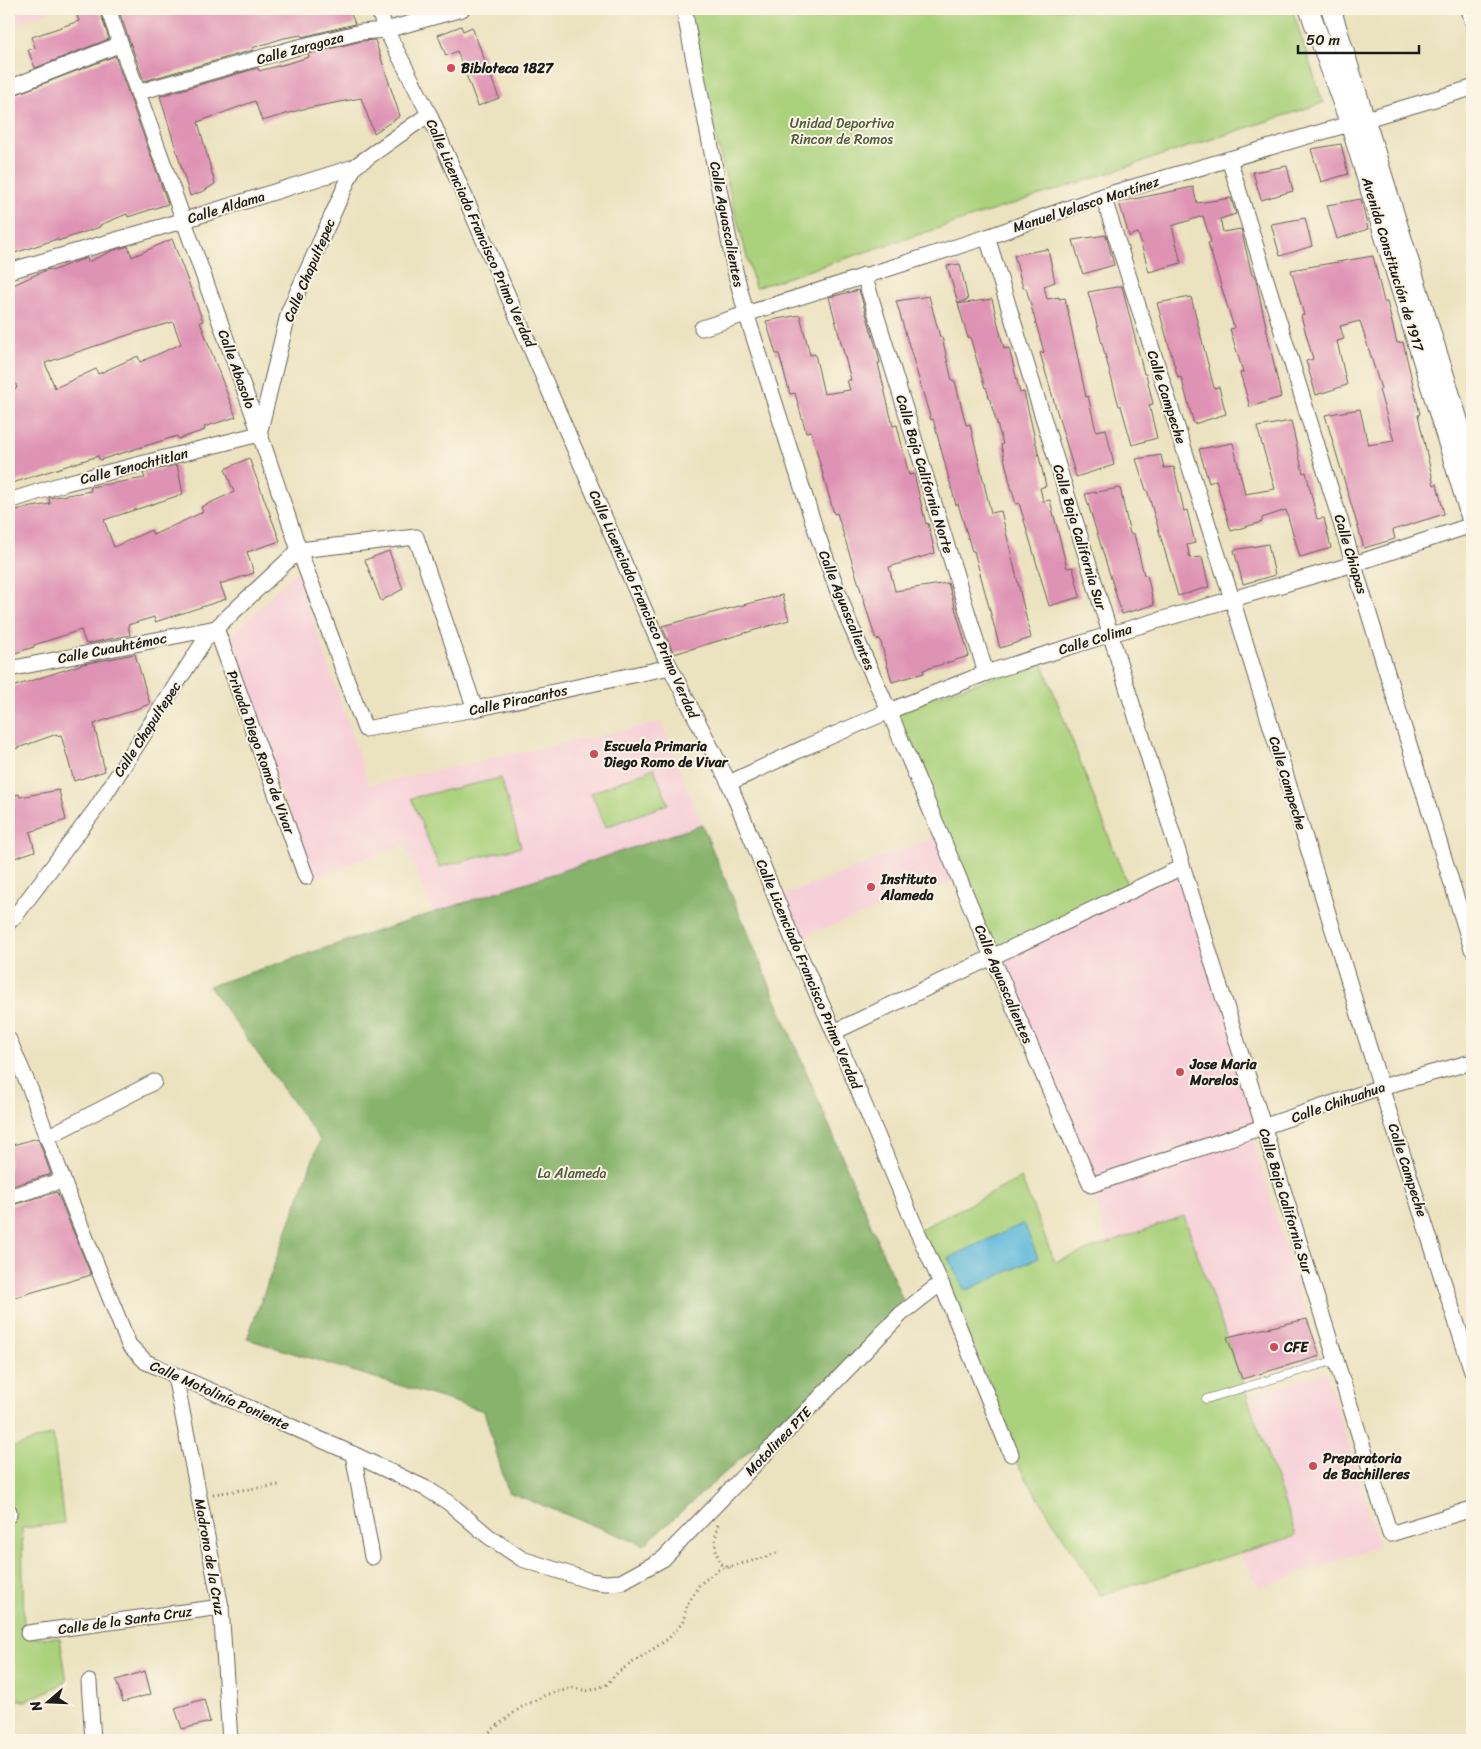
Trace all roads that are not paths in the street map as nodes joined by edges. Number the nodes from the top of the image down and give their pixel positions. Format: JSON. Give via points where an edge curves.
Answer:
{"nodes":[{"id":1,"x":108,"y":9,"type":"edge"},
{"id":2,"x":378,"y":9,"type":"edge"},
{"id":3,"x":462,"y":9,"type":"edge"},
{"id":4,"x":684,"y":9,"type":"edge"},
{"id":5,"x":1309,"y":9,"type":"edge"},
{"id":6,"x":1331,"y":9,"type":"edge"},
{"id":7,"x":1469,"y":9,"type":"edge"},
{"id":8,"x":1472,"y":20,"type":"edge"},
{"id":9,"x":386,"y":30,"type":"junction"},
{"id":10,"x":121,"y":44,"type":"junction"},
{"id":11,"x":9,"y":88,"type":"edge"},
{"id":12,"x":1472,"y":88,"type":"edge"},
{"id":13,"x":139,"y":92,"type":"junction"},
{"id":14,"x":429,"y":114,"type":"junction"},
{"id":15,"x":1358,"y":122,"type":"junction"},
{"id":16,"x":1229,"y":159,"type":"junction"},
{"id":17,"x":354,"y":167,"type":"junction"},
{"id":18,"x":1103,"y":196,"type":"junction"},
{"id":19,"x":184,"y":220,"type":"junction"},
{"id":20,"x":987,"y":237,"type":"junction"},
{"id":21,"x":9,"y":271,"type":"edge"},
{"id":22,"x":864,"y":275,"type":"junction"},
{"id":23,"x":746,"y":312,"type":"junction"},
{"id":24,"x":702,"y":328,"type":"dead end"},
{"id":25,"x":259,"y":434,"type":"junction"},
{"id":26,"x":1472,"y":465,"type":"edge"},
{"id":27,"x":9,"y":500,"type":"edge"},
{"id":28,"x":1472,"y":523,"type":"edge"},
{"id":29,"x":299,"y":550,"type":"junction"},
{"id":30,"x":1354,"y":564,"type":"junction"},
{"id":31,"x":1232,"y":600,"type":"junction"},
{"id":32,"x":216,"y":628,"type":"junction"},
{"id":33,"x":1111,"y":634,"type":"junction"},
{"id":34,"x":670,"y":667,"type":"junction"},
{"id":35,"x":9,"y":669,"type":"edge"},
{"id":36,"x":986,"y":673,"type":"junction"},
{"id":37,"x":475,"y":709,"type":"junction"},
{"id":38,"x":889,"y":711,"type":"junction"},
{"id":39,"x":364,"y":729,"type":"joint"},
{"id":40,"x":729,"y":783,"type":"junction"},
{"id":41,"x":1182,"y":867,"type":"junction"},
{"id":42,"x":306,"y":876,"type":"dead end"},
{"id":43,"x":9,"y":922,"type":"edge"},
{"id":44,"x":1472,"y":949,"type":"edge"},
{"id":45,"x":992,"y":956,"type":"junction"},
{"id":46,"x":834,"y":1032,"type":"junction"},
{"id":47,"x":9,"y":1040,"type":"edge"},
{"id":48,"x":1472,"y":1062,"type":"edge"},
{"id":49,"x":154,"y":1082,"type":"dead end"},
{"id":50,"x":1381,"y":1087,"type":"junction"},
{"id":51,"x":1263,"y":1128,"type":"junction"},
{"id":52,"x":46,"y":1137,"type":"junction"},
{"id":53,"x":63,"y":1180,"type":"junction"},
{"id":54,"x":1091,"y":1185,"type":"joint"},
{"id":55,"x":9,"y":1197,"type":"edge"},
{"id":56,"x":941,"y":1284,"type":"junction"},
{"id":57,"x":1336,"y":1360,"type":"junction"},
{"id":58,"x":1472,"y":1371,"type":"edge"},
{"id":59,"x":175,"y":1376,"type":"junction"},
{"id":60,"x":1206,"y":1399,"type":"dead end"},
{"id":61,"x":353,"y":1454,"type":"junction"},
{"id":62,"x":1011,"y":1454,"type":"dead end"},
{"id":63,"x":1472,"y":1509,"type":"edge"},
{"id":64,"x":372,"y":1557,"type":"dead end"},
{"id":65,"x":606,"y":1583,"type":"joint"},
{"id":66,"x":221,"y":1607,"type":"junction"},
{"id":67,"x":28,"y":1633,"type":"dead end"},
{"id":68,"x":89,"y":1682,"type":"dead end"},
{"id":69,"x":92,"y":1740,"type":"edge"},
{"id":70,"x":230,"y":1740,"type":"edge"}],
"edges":[{"from":1,"to":10,"type":"street","name":"Calle Abasolo"},
{"from":2,"to":9,"type":"street","name":"Calle Licenciado Francisco Primo Verdad"},
{"from":3,"to":9,"type":"street","name":"Calle Zaragoza"},
{"from":4,"to":23,"type":"street","name":"Calle Aguascalientes","via":[[735,271]]},
{"from":5,"to":15,"type":"street","name":"Avenida Constitución de 1917"},
{"from":6,"to":15,"type":"street","name":"Avenida Constitución de 1917"},
{"from":7,"to":8,"type":"street"},
{"from":9,"to":13,"type":"street","name":"Calle Zaragoza","via":[[361,32],[304,46]]},
{"from":9,"to":14,"type":"street","name":"Calle Licenciado Francisco Primo Verdad"},
{"from":10,"to":11,"type":"street"},
{"from":10,"to":13,"type":"street","name":"Calle Abasolo"},
{"from":12,"to":15,"type":"street","name":"Manuel Velasco Martínez"},
{"from":13,"to":19,"type":"street","name":"Calle Abasolo"},
{"from":14,"to":17,"type":"street","name":"Calle Aldama"},
{"from":14,"to":34,"type":"street","name":"Calle Licenciado Francisco Primo Verdad"},
{"from":15,"to":16,"type":"street","name":"Manuel Velasco Martínez"},
{"from":15,"to":26,"type":"street","name":"Avenida Constitución de 1917"},
{"from":15,"to":28,"type":"street","name":"Avenida Constitución de 1917"},
{"from":16,"to":18,"type":"street","name":"Manuel Velasco Martínez"},
{"from":16,"to":30,"type":"street","name":"Calle Chiapas"},
{"from":17,"to":19,"type":"street","name":"Calle Aldama"},
{"from":17,"to":25,"type":"street","name":"Calle Chapultepec","via":[[289,312]]},
{"from":18,"to":20,"type":"street","name":"Manuel Velasco Martínez"},
{"from":18,"to":31,"type":"street","name":"Calle Campeche"},
{"from":19,"to":21,"type":"street","name":"Calle Aldama"},
{"from":19,"to":25,"type":"street","name":"Calle Abasolo"},
{"from":20,"to":22,"type":"street","name":"Manuel Velasco Martínez"},
{"from":20,"to":33,"type":"street","name":"Calle Baja California Sur"},
{"from":22,"to":23,"type":"street","name":"Manuel Velasco Martínez"},
{"from":22,"to":36,"type":"street","name":"Calle Baja California Norte"},
{"from":23,"to":24,"type":"street","name":"Manuel Velasco Martínez"},
{"from":23,"to":38,"type":"street","name":"Calle Aguascalientes","via":[[815,528],[849,622]]},
{"from":25,"to":27,"type":"street","name":"Calle Tenochtitlan"},
{"from":25,"to":29,"type":"street","name":"Calle Abasolo"},
{"from":28,"to":30,"type":"street","name":"Calle Colima"},
{"from":29,"to":32,"type":"street","name":"Calle Chapultepec"},
{"from":29,"to":37,"type":"street","via":[[416,537]]},
{"from":29,"to":39,"type":"street","name":"Calle Abasolo"},
{"from":30,"to":31,"type":"street","name":"Calle Colima"},
{"from":30,"to":44,"type":"street","name":"Calle Chiapas"},
{"from":31,"to":33,"type":"street","name":"Calle Colima"},
{"from":31,"to":50,"type":"street","name":"Calle Campeche"},
{"from":32,"to":35,"type":"street","name":"Calle Cuauhtémoc"},
{"from":32,"to":42,"type":"street","name":"Privada Diego Romo de Vivar"},
{"from":32,"to":43,"type":"street","name":"Calle Chapultepec","via":[[206,638],[95,810]]},
{"from":33,"to":36,"type":"street","name":"Calle Colima"},
{"from":33,"to":41,"type":"street","name":"Calle Baja California Sur"},
{"from":34,"to":37,"type":"street","name":"Calle Piracantos"},
{"from":34,"to":40,"type":"street","name":"Calle Licenciado Francisco Primo Verdad"},
{"from":36,"to":38,"type":"street","name":"Calle Colima"},
{"from":37,"to":39,"type":"street","name":"Calle Piracantos"},
{"from":38,"to":40,"type":"street","name":"Calle Colima"},
{"from":38,"to":45,"type":"street","name":"Calle Aguascalientes"},
{"from":40,"to":46,"type":"street","name":"Calle Licenciado Francisco Primo Verdad","via":[[792,940]]},
{"from":41,"to":45,"type":"street"},
{"from":41,"to":51,"type":"street","name":"Calle Baja California Sur"},
{"from":45,"to":46,"type":"street"},
{"from":45,"to":54,"type":"street","name":"Calle Aguascalientes"},
{"from":46,"to":56,"type":"street","name":"Calle Licenciado Francisco Primo Verdad"},
{"from":47,"to":52,"type":"street","name":"Calle Motolinía Poniente"},
{"from":48,"to":50,"type":"street","name":"Calle Chihuahua"},
{"from":49,"to":52,"type":"street"},
{"from":50,"to":51,"type":"street","name":"Calle Chihuahua"},
{"from":50,"to":58,"type":"street","name":"Calle Campeche"},
{"from":51,"to":54,"type":"street","name":"Calle Chihuahua"},
{"from":51,"to":57,"type":"street","name":"Calle Baja California Sur"},
{"from":52,"to":53,"type":"street","name":"Calle Motolinía Poniente"},
{"from":53,"to":55,"type":"street"},
{"from":53,"to":59,"type":"street","name":"Calle Motolinía Poniente","via":[[129,1345],[146,1362]]},
{"from":56,"to":62,"type":"street","name":"Calle Licenciado Francisco Primo Verdad"},
{"from":56,"to":65,"type":"street","name":"Motolinea PTE","via":[[901,1314],[663,1559],[620,1582]]},
{"from":57,"to":60,"type":"lane"},
{"from":57,"to":63,"type":"street","name":"Calle Baja California Sur","via":[[1390,1534]]},
{"from":59,"to":61,"type":"street","name":"Calle Motolinía Poniente"},
{"from":59,"to":66,"type":"street","name":"Madrono de la Cruz"},
{"from":61,"to":64,"type":"street"},
{"from":61,"to":65,"type":"street","name":"Calle Motolinía Poniente","via":[[448,1502],[488,1536],[522,1559]]},
{"from":66,"to":67,"type":"street","name":"Calle de la Santa Cruz"},
{"from":66,"to":70,"type":"street","name":"Madrono de la Cruz"},
{"from":68,"to":69,"type":"street"}]}
